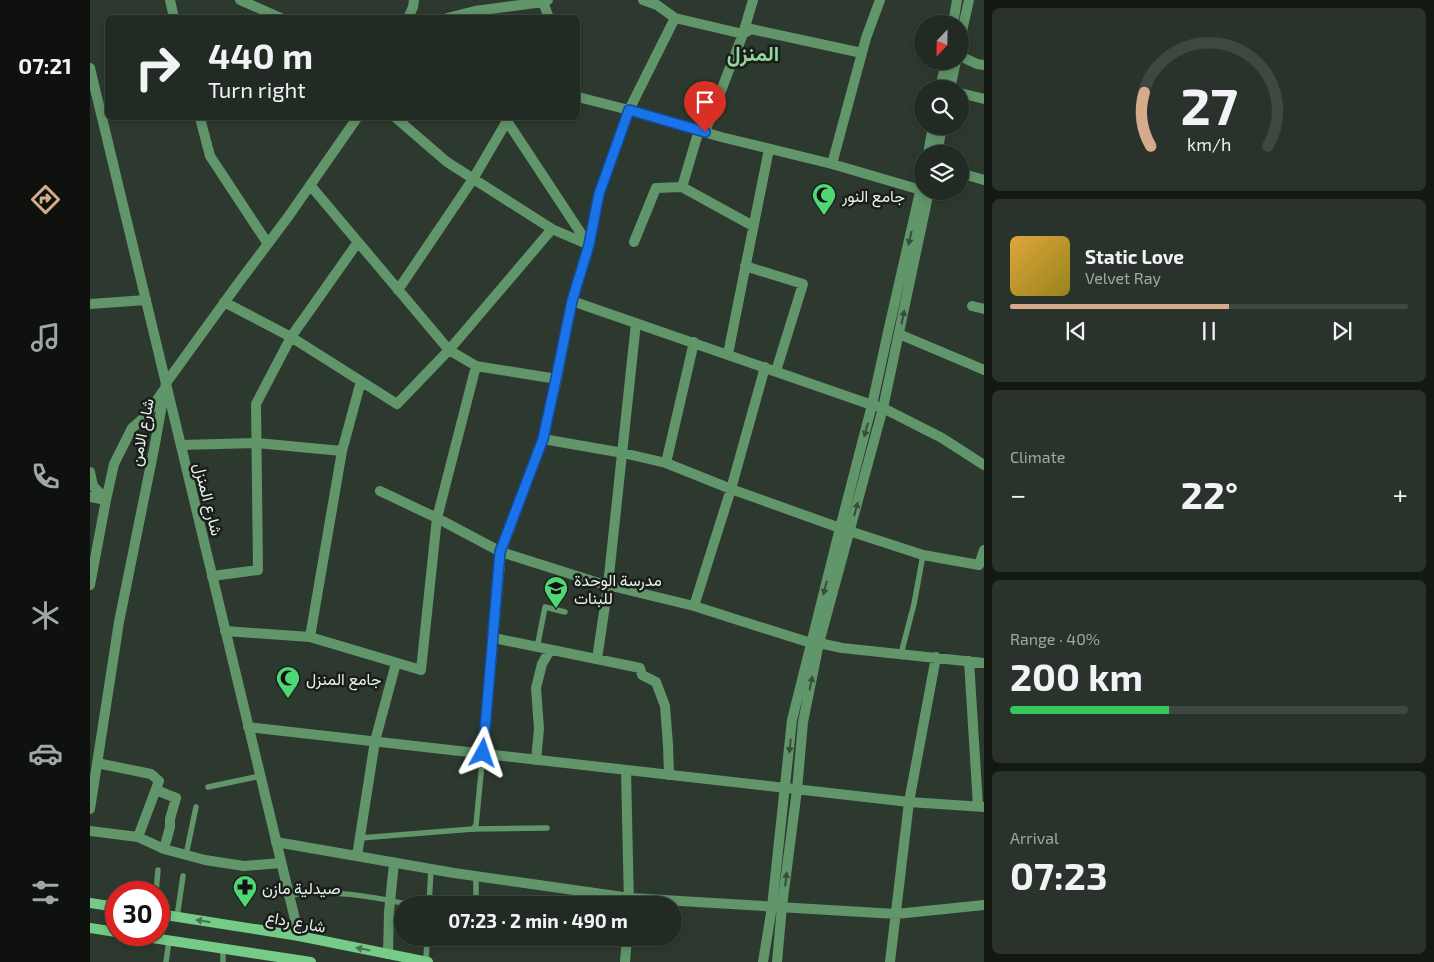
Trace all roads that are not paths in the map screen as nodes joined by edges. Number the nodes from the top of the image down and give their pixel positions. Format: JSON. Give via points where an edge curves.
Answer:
{"nodes":[{"id":1,"x":170,"y":0,"type":"edge"},
{"id":2,"x":240,"y":0,"type":"edge"},
{"id":3,"x":414,"y":0,"type":"edge"},
{"id":4,"x":643,"y":0,"type":"edge"},
{"id":5,"x":753,"y":0,"type":"edge"},
{"id":6,"x":880,"y":0,"type":"edge"},
{"id":7,"x":957,"y":0,"type":"edge"},
{"id":8,"x":969,"y":0,"type":"edge"},
{"id":9,"x":546,"y":1,"type":"edge"},
{"id":10,"x":476,"y":14,"type":"edge"},
{"id":11,"x":173,"y":15,"type":"edge"},
{"id":12,"x":274,"y":15,"type":"edge"},
{"id":13,"x":409,"y":15,"type":"edge"},
{"id":14,"x":548,"y":15,"type":"edge"},
{"id":15,"x":954,"y":15,"type":"edge"},
{"id":16,"x":966,"y":15,"type":"edge"},
{"id":17,"x":676,"y":18,"type":"junction"},
{"id":18,"x":743,"y":34,"type":"junction"},
{"id":19,"x":862,"y":54,"type":"junction"},
{"id":20,"x":969,"y":60,"type":"edge"},
{"id":21,"x":984,"y":65,"type":"edge"},
{"id":22,"x":90,"y":68,"type":"edge"},
{"id":23,"x":969,"y":95,"type":"edge"},
{"id":24,"x":580,"y":97,"type":"edge"},
{"id":25,"x":984,"y":99,"type":"edge"},
{"id":26,"x":629,"y":110,"type":"junction"},
{"id":27,"x":201,"y":120,"type":"edge"},
{"id":28,"x":356,"y":120,"type":"edge"},
{"id":29,"x":398,"y":120,"type":"edge"},
{"id":30,"x":505,"y":120,"type":"edge"},
{"id":31,"x":507,"y":120,"type":"edge"},
{"id":32,"x":702,"y":131,"type":"junction"},
{"id":33,"x":769,"y":149,"type":"junction"},
{"id":34,"x":832,"y":164,"type":"junction"},
{"id":35,"x":969,"y":176,"type":"edge"},
{"id":36,"x":473,"y":179,"type":"junction"},
{"id":37,"x":984,"y":180,"type":"edge"},
{"id":38,"x":914,"y":185,"type":"edge"},
{"id":39,"x":310,"y":186,"type":"junction"},
{"id":40,"x":682,"y":187,"type":"junction"},
{"id":41,"x":921,"y":200,"type":"edge"},
{"id":42,"x":922,"y":200,"type":"edge"},
{"id":43,"x":753,"y":226,"type":"junction"},
{"id":44,"x":552,"y":229,"type":"junction"},
{"id":45,"x":358,"y":242,"type":"junction"},
{"id":46,"x":634,"y":242,"type":"dead end"},
{"id":47,"x":268,"y":244,"type":"junction"},
{"id":48,"x":589,"y":245,"type":"junction"},
{"id":49,"x":745,"y":266,"type":"junction"},
{"id":50,"x":398,"y":290,"type":"junction"},
{"id":51,"x":146,"y":300,"type":"junction"},
{"id":52,"x":572,"y":301,"type":"junction"},
{"id":53,"x":224,"y":302,"type":"junction"},
{"id":54,"x":90,"y":304,"type":"edge"},
{"id":55,"x":972,"y":306,"type":"dead end"},
{"id":56,"x":984,"y":309,"type":"edge"},
{"id":57,"x":636,"y":323,"type":"junction"},
{"id":58,"x":899,"y":334,"type":"junction"},
{"id":59,"x":291,"y":337,"type":"junction"},
{"id":60,"x":694,"y":342,"type":"junction"},
{"id":61,"x":449,"y":350,"type":"junction"},
{"id":62,"x":728,"y":354,"type":"junction"},
{"id":63,"x":476,"y":366,"type":"junction"},
{"id":64,"x":765,"y":367,"type":"junction"},
{"id":65,"x":984,"y":370,"type":"edge"},
{"id":66,"x":776,"y":371,"type":"junction"},
{"id":67,"x":556,"y":379,"type":"junction"},
{"id":68,"x":362,"y":381,"type":"junction"},
{"id":69,"x":165,"y":386,"type":"junction"},
{"id":70,"x":872,"y":405,"type":"junction"},
{"id":71,"x":883,"y":408,"type":"junction"},
{"id":72,"x":543,"y":439,"type":"junction"},
{"id":73,"x":256,"y":443,"type":"junction"},
{"id":74,"x":180,"y":445,"type":"junction"},
{"id":75,"x":342,"y":451,"type":"junction"},
{"id":76,"x":622,"y":453,"type":"junction"},
{"id":77,"x":666,"y":463,"type":"junction"},
{"id":78,"x":984,"y":465,"type":"edge"},
{"id":79,"x":90,"y":472,"type":"edge"},
{"id":80,"x":731,"y":489,"type":"junction"},
{"id":81,"x":380,"y":491,"type":"dead end"},
{"id":82,"x":90,"y":497,"type":"edge"},
{"id":83,"x":106,"y":500,"type":"junction"},
{"id":84,"x":437,"y":518,"type":"junction"},
{"id":85,"x":845,"y":530,"type":"junction"},
{"id":86,"x":984,"y":550,"type":"edge"},
{"id":87,"x":500,"y":552,"type":"junction"},
{"id":88,"x":923,"y":555,"type":"junction"},
{"id":89,"x":212,"y":576,"type":"junction"},
{"id":90,"x":90,"y":585,"type":"edge"},
{"id":91,"x":608,"y":585,"type":"junction"},
{"id":92,"x":694,"y":606,"type":"junction"},
{"id":93,"x":565,"y":612,"type":"dead end"},
{"id":94,"x":225,"y":631,"type":"junction"},
{"id":95,"x":310,"y":637,"type":"junction"},
{"id":96,"x":494,"y":638,"type":"junction"},
{"id":97,"x":815,"y":643,"type":"junction"},
{"id":98,"x":537,"y":648,"type":"junction"},
{"id":99,"x":550,"y":650,"type":"junction"},
{"id":100,"x":901,"y":654,"type":"junction"},
{"id":101,"x":936,"y":657,"type":"junction"},
{"id":102,"x":597,"y":659,"type":"junction"},
{"id":103,"x":969,"y":661,"type":"junction"},
{"id":104,"x":396,"y":663,"type":"junction"},
{"id":105,"x":984,"y":663,"type":"edge"},
{"id":106,"x":248,"y":727,"type":"junction"},
{"id":107,"x":375,"y":741,"type":"junction"},
{"id":108,"x":483,"y":753,"type":"junction"},
{"id":109,"x":536,"y":760,"type":"junction"},
{"id":110,"x":97,"y":763,"type":"junction"},
{"id":111,"x":626,"y":770,"type":"junction"},
{"id":112,"x":669,"y":775,"type":"junction"},
{"id":113,"x":260,"y":776,"type":"junction"},
{"id":114,"x":208,"y":787,"type":"dead end"},
{"id":115,"x":786,"y":788,"type":"junction"},
{"id":116,"x":156,"y":790,"type":"junction"},
{"id":117,"x":797,"y":790,"type":"junction"},
{"id":118,"x":909,"y":802,"type":"junction"},
{"id":119,"x":981,"y":806,"type":"edge"},
{"id":120,"x":196,"y":807,"type":"dead end"},
{"id":121,"x":90,"y":809,"type":"edge"},
{"id":122,"x":473,"y":828,"type":"junction"},
{"id":123,"x":547,"y":828,"type":"dead end"},
{"id":124,"x":90,"y":831,"type":"edge"},
{"id":125,"x":138,"y":837,"type":"junction"},
{"id":126,"x":360,"y":838,"type":"junction"},
{"id":127,"x":276,"y":842,"type":"junction"},
{"id":128,"x":164,"y":849,"type":"junction"},
{"id":129,"x":186,"y":855,"type":"junction"},
{"id":130,"x":357,"y":856,"type":"junction"},
{"id":131,"x":281,"y":863,"type":"junction"},
{"id":132,"x":394,"y":863,"type":"junction"},
{"id":133,"x":430,"y":869,"type":"junction"},
{"id":134,"x":158,"y":870,"type":"dead end"},
{"id":135,"x":183,"y":876,"type":"dead end"},
{"id":136,"x":476,"y":876,"type":"junction"},
{"id":137,"x":157,"y":881,"type":"edge"},
{"id":138,"x":289,"y":896,"type":"junction"},
{"id":139,"x":429,"y":896,"type":"edge"},
{"id":140,"x":476,"y":896,"type":"edge"},
{"id":141,"x":598,"y":896,"type":"edge"},
{"id":142,"x":629,"y":896,"type":"edge"},
{"id":143,"x":390,"y":900,"type":"junction"},
{"id":144,"x":394,"y":901,"type":"edge"},
{"id":145,"x":90,"y":903,"type":"edge"},
{"id":146,"x":682,"y":903,"type":"edge"},
{"id":147,"x":105,"y":905,"type":"edge"},
{"id":148,"x":984,"y":905,"type":"edge"},
{"id":149,"x":777,"y":906,"type":"junction"},
{"id":150,"x":896,"y":914,"type":"junction"},
{"id":151,"x":170,"y":916,"type":"edge"},
{"id":152,"x":177,"y":917,"type":"junction"},
{"id":153,"x":90,"y":928,"type":"edge"},
{"id":154,"x":105,"y":930,"type":"edge"},
{"id":155,"x":298,"y":936,"type":"junction"},
{"id":156,"x":170,"y":940,"type":"edge"},
{"id":157,"x":168,"y":946,"type":"edge"},
{"id":158,"x":427,"y":946,"type":"edge"},
{"id":159,"x":626,"y":946,"type":"edge"},
{"id":160,"x":223,"y":949,"type":"junction"},
{"id":161,"x":388,"y":954,"type":"junction"},
{"id":162,"x":166,"y":962,"type":"edge"},
{"id":163,"x":223,"y":962,"type":"edge"},
{"id":164,"x":311,"y":962,"type":"edge"},
{"id":165,"x":427,"y":962,"type":"edge"},
{"id":166,"x":625,"y":962,"type":"edge"},
{"id":167,"x":763,"y":962,"type":"edge"},
{"id":168,"x":777,"y":962,"type":"edge"},
{"id":169,"x":890,"y":962,"type":"edge"}],
"edges":[{"from":1,"to":11,"type":"street"},
{"from":2,"to":12,"type":"street"},
{"from":3,"to":13,"type":"street"},
{"from":4,"to":17,"type":"street"},
{"from":5,"to":18,"type":"street"},
{"from":6,"to":19,"type":"street"},
{"from":7,"to":15,"type":"street"},
{"from":8,"to":16,"type":"street"},
{"from":9,"to":10,"type":"street"},
{"from":9,"to":14,"type":"street"},
{"from":17,"to":18,"type":"street"},
{"from":17,"to":26,"type":"street"},
{"from":18,"to":19,"type":"street","via":[[751,29]]},
{"from":18,"to":32,"type":"street"},
{"from":19,"to":34,"type":"street"},
{"from":20,"to":21,"type":"street"},
{"from":22,"to":51,"type":"street","name":"شارع المنزل"},
{"from":23,"to":25,"type":"street"},
{"from":24,"to":26,"type":"street"},
{"from":26,"to":32,"type":"street"},
{"from":26,"to":48,"type":"street","via":[[599,194]]},
{"from":27,"to":47,"type":"street","via":[[210,156]]},
{"from":28,"to":39,"type":"street","name":"شارع الامن"},
{"from":29,"to":36,"type":"street"},
{"from":30,"to":36,"type":"street"},
{"from":31,"to":48,"type":"street"},
{"from":32,"to":33,"type":"street"},
{"from":32,"to":40,"type":"street"},
{"from":33,"to":34,"type":"street"},
{"from":33,"to":43,"type":"street"},
{"from":34,"to":38,"type":"street"},
{"from":35,"to":37,"type":"street"},
{"from":36,"to":44,"type":"street"},
{"from":36,"to":50,"type":"street"},
{"from":39,"to":45,"type":"street"},
{"from":39,"to":47,"type":"street","name":"شارع الامن"},
{"from":40,"to":43,"type":"street"},
{"from":40,"to":46,"type":"street","via":[[656,188]]},
{"from":41,"to":70,"type":"street","one_way":true},
{"from":58,"to":42,"type":"street","one_way":true},
{"from":43,"to":49,"type":"street"},
{"from":44,"to":48,"type":"street"},
{"from":44,"to":61,"type":"street"},
{"from":45,"to":50,"type":"street"},
{"from":45,"to":59,"type":"street"},
{"from":47,"to":53,"type":"street","name":"شارع الامن"},
{"from":48,"to":52,"type":"street"},
{"from":49,"to":62,"type":"street"},
{"from":49,"to":66,"type":"street","via":[[803,284]]},
{"from":50,"to":61,"type":"street"},
{"from":51,"to":54,"type":"street"},
{"from":51,"to":69,"type":"street","name":"شارع المنزل"},
{"from":52,"to":57,"type":"street"},
{"from":52,"to":67,"type":"street"},
{"from":53,"to":59,"type":"street"},
{"from":53,"to":69,"type":"street","name":"شارع الامن"},
{"from":55,"to":56,"type":"street"},
{"from":57,"to":60,"type":"street"},
{"from":57,"to":76,"type":"street"},
{"from":58,"to":65,"type":"street"},
{"from":58,"to":71,"type":"street"},
{"from":59,"to":68,"type":"street"},
{"from":59,"to":73,"type":"street","via":[[256,404]]},
{"from":60,"to":62,"type":"street"},
{"from":60,"to":77,"type":"street"},
{"from":61,"to":63,"type":"street"},
{"from":61,"to":68,"type":"street","via":[[397,404]]},
{"from":62,"to":64,"type":"street"},
{"from":63,"to":67,"type":"street"},
{"from":63,"to":84,"type":"street"},
{"from":64,"to":66,"type":"street"},
{"from":64,"to":80,"type":"street"},
{"from":66,"to":70,"type":"street"},
{"from":67,"to":72,"type":"street"},
{"from":68,"to":75,"type":"street"},
{"from":69,"to":74,"type":"street","name":"شارع المنزل"},
{"from":69,"to":83,"type":"street","via":[[147,415],[132,428],[114,464]]},
{"from":69,"to":110,"type":"street","name":"شارع الامن","via":[[119,622]]},
{"from":70,"to":71,"type":"street"},
{"from":70,"to":85,"type":"street","one_way":true},
{"from":71,"to":78,"type":"street","via":[[942,438]]},
{"from":85,"to":71,"type":"street","one_way":true},
{"from":72,"to":76,"type":"street"},
{"from":72,"to":87,"type":"street"},
{"from":73,"to":74,"type":"street"},
{"from":73,"to":75,"type":"street"},
{"from":73,"to":89,"type":"street","via":[[258,570]]},
{"from":74,"to":89,"type":"street","name":"شارع المنزل"},
{"from":75,"to":95,"type":"street"},
{"from":76,"to":77,"type":"street"},
{"from":76,"to":91,"type":"street"},
{"from":77,"to":80,"type":"street"},
{"from":79,"to":83,"type":"street","via":[[93,486]]},
{"from":80,"to":85,"type":"street"},
{"from":80,"to":92,"type":"street"},
{"from":81,"to":84,"type":"street"},
{"from":82,"to":83,"type":"street"},
{"from":83,"to":90,"type":"street"},
{"from":84,"to":87,"type":"street"},
{"from":84,"to":104,"type":"street","via":[[421,670]]},
{"from":85,"to":88,"type":"street"},
{"from":85,"to":97,"type":"street"},
{"from":86,"to":88,"type":"street","via":[[979,565]]},
{"from":87,"to":91,"type":"street"},
{"from":87,"to":96,"type":"street"},
{"from":88,"to":100,"type":"lane"},
{"from":89,"to":94,"type":"street","name":"شارع المنزل"},
{"from":91,"to":92,"type":"street"},
{"from":91,"to":102,"type":"street"},
{"from":92,"to":97,"type":"street"},
{"from":93,"to":98,"type":"lane","via":[[545,607]]},
{"from":94,"to":95,"type":"street"},
{"from":94,"to":106,"type":"street","name":"شارع المنزل"},
{"from":95,"to":104,"type":"street"},
{"from":96,"to":98,"type":"street"},
{"from":96,"to":108,"type":"street"},
{"from":97,"to":100,"type":"street"},
{"from":97,"to":115,"type":"street","one_way":true,"via":[[792,720]]},
{"from":117,"to":97,"type":"street","one_way":true},
{"from":98,"to":99,"type":"street"},
{"from":99,"to":102,"type":"street"},
{"from":99,"to":109,"type":"street","via":[[542,664],[536,688],[539,729]]},
{"from":100,"to":101,"type":"street"},
{"from":101,"to":103,"type":"street"},
{"from":101,"to":118,"type":"street"},
{"from":102,"to":112,"type":"street","via":[[640,668],[642,675],[656,682],[665,706]]},
{"from":103,"to":105,"type":"street"},
{"from":103,"to":119,"type":"street"},
{"from":104,"to":107,"type":"street"},
{"from":106,"to":107,"type":"street"},
{"from":106,"to":113,"type":"street","name":"شارع المنزل"},
{"from":107,"to":108,"type":"street"},
{"from":107,"to":126,"type":"street"},
{"from":108,"to":109,"type":"street"},
{"from":108,"to":122,"type":"lane","via":[[476,825]]},
{"from":109,"to":111,"type":"street"},
{"from":110,"to":116,"type":"street","via":[[151,774],[159,781]]},
{"from":110,"to":121,"type":"street","name":"شارع الامن"},
{"from":111,"to":112,"type":"street"},
{"from":111,"to":142,"type":"street"},
{"from":112,"to":115,"type":"street"},
{"from":113,"to":114,"type":"lane"},
{"from":113,"to":127,"type":"street","name":"شارع المنزل"},
{"from":115,"to":117,"type":"street"},
{"from":115,"to":149,"type":"street"},
{"from":116,"to":125,"type":"street"},
{"from":116,"to":128,"type":"street","via":[[176,798]]},
{"from":117,"to":118,"type":"street"},
{"from":149,"to":117,"type":"street","one_way":true},
{"from":118,"to":119,"type":"street"},
{"from":118,"to":150,"type":"street"},
{"from":120,"to":129,"type":"lane"},
{"from":122,"to":123,"type":"lane"},
{"from":122,"to":126,"type":"lane"},
{"from":124,"to":125,"type":"street"},
{"from":125,"to":128,"type":"street"},
{"from":126,"to":130,"type":"street"},
{"from":127,"to":130,"type":"street"},
{"from":127,"to":131,"type":"street","name":"شارع المنزل"},
{"from":128,"to":129,"type":"street"},
{"from":129,"to":131,"type":"street","via":[[244,866]]},
{"from":130,"to":132,"type":"street"},
{"from":131,"to":138,"type":"street","name":"شارع المنزل"},
{"from":132,"to":133,"type":"street"},
{"from":132,"to":143,"type":"street"},
{"from":133,"to":136,"type":"street"},
{"from":133,"to":139,"type":"lane"},
{"from":134,"to":137,"type":"lane"},
{"from":135,"to":152,"type":"lane"},
{"from":136,"to":140,"type":"lane"},
{"from":136,"to":141,"type":"street"},
{"from":138,"to":143,"type":"lane","via":[[348,894]]},
{"from":138,"to":155,"type":"street","name":"شارع المنزل"},
{"from":143,"to":144,"type":"lane"},
{"from":143,"to":161,"type":"street"},
{"from":145,"to":147,"type":"main road"},
{"from":146,"to":149,"type":"street"},
{"from":148,"to":150,"type":"street"},
{"from":149,"to":150,"type":"street"},
{"from":149,"to":167,"type":"street"},
{"from":149,"to":168,"type":"street"},
{"from":150,"to":169,"type":"street"},
{"from":151,"to":152,"type":"main road","name":"شارع رداع"},
{"from":155,"to":152,"type":"main road","name":"شارع رداع","one_way":true},
{"from":153,"to":154,"type":"main road"},
{"from":161,"to":155,"type":"main road","name":"شارع رداع","one_way":true},
{"from":156,"to":160,"type":"main road"},
{"from":157,"to":162,"type":"lane"},
{"from":158,"to":165,"type":"lane"},
{"from":159,"to":166,"type":"street"},
{"from":160,"to":163,"type":"lane"},
{"from":160,"to":164,"type":"main road"},
{"from":161,"to":165,"type":"main road","name":"شارع رداع"}]}
